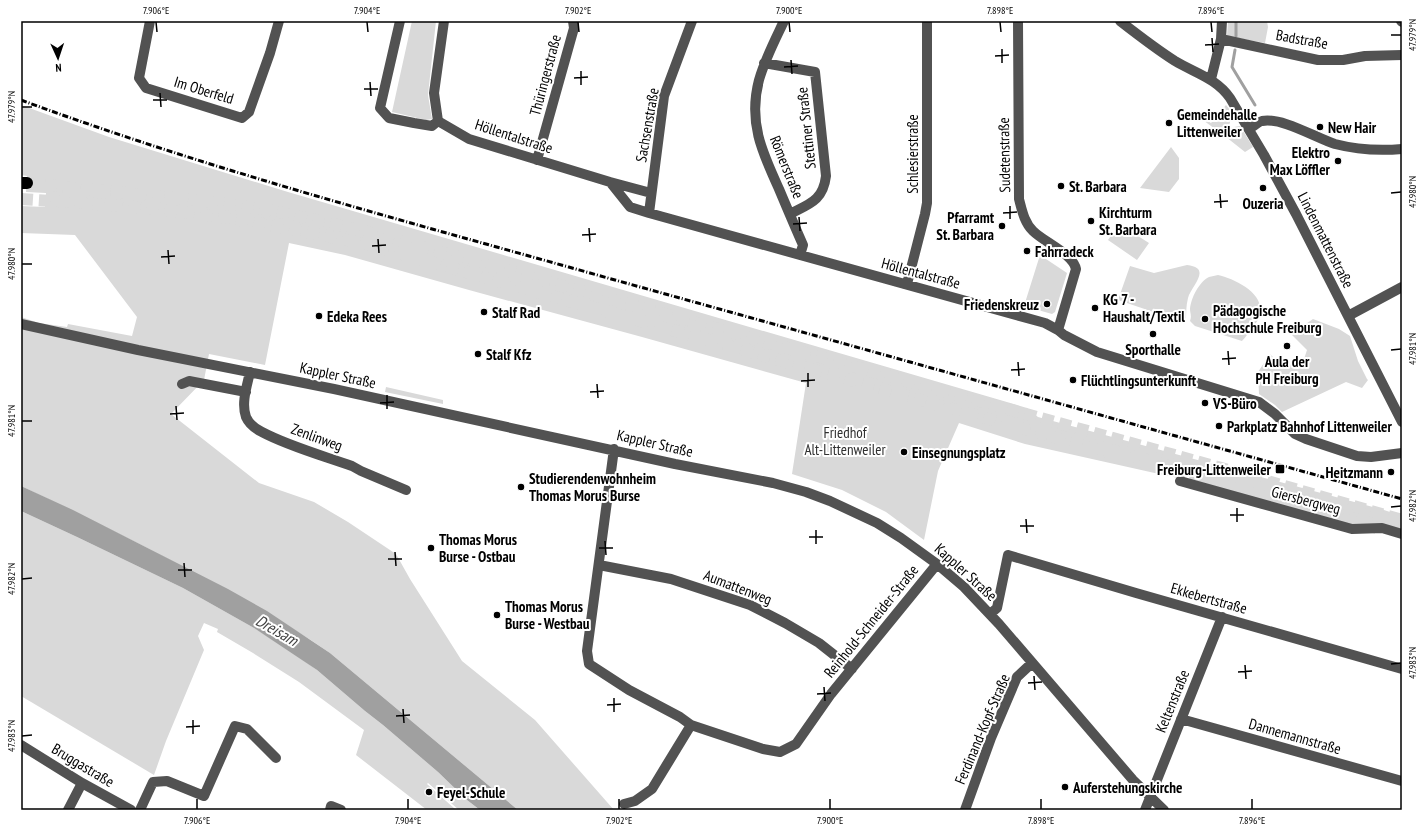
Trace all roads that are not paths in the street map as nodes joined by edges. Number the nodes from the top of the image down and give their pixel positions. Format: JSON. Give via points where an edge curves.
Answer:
{"nodes":[{"id":1,"x":150,"y":21,"type":"edge"},
{"id":2,"x":279,"y":21,"type":"edge"},
{"id":3,"x":400,"y":21,"type":"edge"},
{"id":4,"x":444,"y":21,"type":"edge"},
{"id":5,"x":573,"y":21,"type":"edge"},
{"id":6,"x":692,"y":21,"type":"edge"},
{"id":7,"x":784,"y":21,"type":"edge"},
{"id":8,"x":927,"y":21,"type":"edge"},
{"id":9,"x":1018,"y":21,"type":"edge"},
{"id":10,"x":1120,"y":21,"type":"edge"},
{"id":11,"x":1222,"y":21,"type":"edge"},
{"id":12,"x":1221,"y":39,"type":"junction"},
{"id":13,"x":1402,"y":55,"type":"edge"},
{"id":14,"x":764,"y":63,"type":"junction"},
{"id":15,"x":1211,"y":79,"type":"junction"},
{"id":16,"x":435,"y":123,"type":"junction"},
{"id":17,"x":1250,"y":129,"type":"junction"},
{"id":18,"x":1402,"y":149,"type":"edge"},
{"id":19,"x":537,"y":160,"type":"junction"},
{"id":20,"x":610,"y":182,"type":"junction"},
{"id":21,"x":651,"y":193,"type":"junction"},
{"id":22,"x":649,"y":213,"type":"junction"},
{"id":23,"x":790,"y":214,"type":"junction"},
{"id":24,"x":800,"y":255,"type":"junction"},
{"id":25,"x":907,"y":284,"type":"junction"},
{"id":26,"x":1402,"y":287,"type":"edge"},
{"id":27,"x":1348,"y":316,"type":"junction"},
{"id":28,"x":21,"y":324,"type":"edge"},
{"id":29,"x":1058,"y":330,"type":"junction"},
{"id":30,"x":250,"y":372,"type":"junction"},
{"id":31,"x":182,"y":384,"type":"dead end"},
{"id":32,"x":246,"y":392,"type":"junction"},
{"id":33,"x":1402,"y":422,"type":"edge"},
{"id":34,"x":614,"y":449,"type":"junction"},
{"id":35,"x":1402,"y":454,"type":"edge"},
{"id":36,"x":1180,"y":481,"type":"dead end"},
{"id":37,"x":406,"y":490,"type":"dead end"},
{"id":38,"x":1402,"y":534,"type":"edge"},
{"id":39,"x":937,"y":564,"type":"junction"},
{"id":40,"x":599,"y":565,"type":"junction"},
{"id":41,"x":990,"y":614,"type":"junction"},
{"id":42,"x":1222,"y":617,"type":"junction"},
{"id":43,"x":1032,"y":663,"type":"junction"},
{"id":44,"x":852,"y":669,"type":"junction"},
{"id":45,"x":1402,"y":669,"type":"edge"},
{"id":46,"x":1181,"y":719,"type":"junction"},
{"id":47,"x":691,"y":725,"type":"junction"},
{"id":48,"x":21,"y":745,"type":"edge"},
{"id":49,"x":276,"y":758,"type":"dead end"},
{"id":50,"x":1402,"y":781,"type":"edge"},
{"id":51,"x":82,"y":783,"type":"junction"},
{"id":52,"x":1150,"y":797,"type":"junction"},
{"id":53,"x":624,"y":804,"type":"dead end"},
{"id":54,"x":330,"y":808,"type":"edge"},
{"id":55,"x":68,"y":810,"type":"edge"},
{"id":56,"x":131,"y":810,"type":"edge"},
{"id":57,"x":140,"y":810,"type":"edge"},
{"id":58,"x":341,"y":810,"type":"edge"},
{"id":59,"x":965,"y":810,"type":"edge"},
{"id":60,"x":1145,"y":810,"type":"edge"},
{"id":61,"x":1164,"y":810,"type":"edge"}],
"edges":[{"from":1,"to":2,"type":"street","name":"Im Oberfeld","via":[[139,78],[146,88],[242,118],[249,112]]},
{"from":3,"to":16,"type":"street","via":[[380,108],[389,118],[414,123]]},
{"from":4,"to":16,"type":"street","via":[[434,93]]},
{"from":5,"to":19,"type":"street","name":"Thüringerstraße","via":[[574,28]]},
{"from":6,"to":21,"type":"street","name":"Sachsenstraße","via":[[664,96]]},
{"from":7,"to":14,"type":"street","name":"Römerstraße"},
{"from":8,"to":25,"type":"street","name":"Schlesierstraße","via":[[927,203]]},
{"from":9,"to":29,"type":"street","name":"Sudetenstraße","via":[[1019,199],[1026,221],[1032,230],[1068,257],[1076,269]]},
{"from":10,"to":15,"type":"street","name":"Lindenmattenstraße","via":[[1176,62]]},
{"from":11,"to":12,"type":"street"},
{"from":12,"to":13,"type":"street","name":"Badstraße","via":[[1318,60]]},
{"from":12,"to":15,"type":"street"},
{"from":14,"to":23,"type":"street","name":"Römerstraße","via":[[756,101],[757,134],[762,152]]},
{"from":14,"to":23,"type":"street","name":"Stettiner Straße","via":[[815,72],[825,187],[819,197],[810,204]]},
{"from":15,"to":17,"type":"street","name":"Lindenmattenstraße","via":[[1224,89]]},
{"from":16,"to":19,"type":"street","name":"Höllentalstraße","via":[[469,139]]},
{"from":17,"to":18,"type":"street","via":[[1262,121],[1274,122],[1286,124],[1334,144],[1375,151]]},
{"from":17,"to":27,"type":"street","name":"Lindenmattenstraße"},
{"from":19,"to":20,"type":"street","name":"Höllentalstraße"},
{"from":20,"to":21,"type":"street","name":"Höllentalstraße"},
{"from":20,"to":22,"type":"street","name":"Höllentalstraße","via":[[630,207]]},
{"from":21,"to":22,"type":"street","name":"Sachsenstraße"},
{"from":22,"to":24,"type":"street","name":"Höllentalstraße"},
{"from":23,"to":24,"type":"street","name":"Römerstraße","via":[[803,245]]},
{"from":24,"to":25,"type":"street","name":"Höllentalstraße"},
{"from":25,"to":29,"type":"street","name":"Höllentalstraße","via":[[1030,318]]},
{"from":26,"to":27,"type":"street"},
{"from":27,"to":33,"type":"street","name":"Lindenmattenstraße"},
{"from":28,"to":30,"type":"street","name":"Kappler Straße"},
{"from":29,"to":35,"type":"street","name":"Höllentalstraße","via":[[1097,352],[1259,402],[1295,434],[1306,439],[1357,456]]},
{"from":30,"to":32,"type":"street","name":"Zenlinweg"},
{"from":30,"to":34,"type":"street","name":"Kappler Straße"},
{"from":31,"to":32,"type":"street","via":[[189,381]]},
{"from":32,"to":37,"type":"street","name":"Zenlinweg","via":[[243,405],[246,418],[261,432],[352,466]]},
{"from":34,"to":39,"type":"street","name":"Kappler Straße","via":[[806,492],[877,523]]},
{"from":34,"to":40,"type":"street","name":"Reinhold-Schneider-Straße"},
{"from":36,"to":38,"type":"street","name":"Giersbergweg","via":[[1352,529],[1382,528]]},
{"from":39,"to":41,"type":"street","name":"Kappler Straße"},
{"from":39,"to":44,"type":"street","name":"Reinhold-Schneider-Straße"},
{"from":40,"to":44,"type":"street","name":"Aumattenweg","via":[[670,579],[750,605],[819,643]]},
{"from":40,"to":47,"type":"street","name":"Reinhold-Schneider-Straße","via":[[587,651],[589,664]]},
{"from":41,"to":42,"type":"street","name":"Ekkebertstraße","via":[[997,608],[1008,555]]},
{"from":41,"to":43,"type":"street","name":"Kappler Straße"},
{"from":42,"to":45,"type":"street","name":"Ekkebertstraße"},
{"from":42,"to":46,"type":"street","name":"Keltenstraße"},
{"from":43,"to":52,"type":"street","name":"Kappler Straße"},
{"from":43,"to":59,"type":"street","name":"Ferdinand-Kopf-Straße","via":[[1018,677],[991,738]]},
{"from":44,"to":47,"type":"street","name":"Reinhold-Schneider-Straße","via":[[796,744],[780,752],[763,749]]},
{"from":46,"to":50,"type":"street","name":"Dannemannstraße"},
{"from":46,"to":52,"type":"street","name":"Keltenstraße"},
{"from":47,"to":53,"type":"street","via":[[652,789],[635,802]]},
{"from":48,"to":51,"type":"street","name":"Bruggastraße"},
{"from":49,"to":57,"type":"street","via":[[247,729],[235,726],[204,796],[167,781],[153,782]]},
{"from":51,"to":55,"type":"street"},
{"from":51,"to":56,"type":"street","name":"Bruggastraße"},
{"from":52,"to":60,"type":"street","name":"Keltenstraße"},
{"from":52,"to":61,"type":"street","name":"Kappler Straße"},
{"from":54,"to":58,"type":"street"}]}
